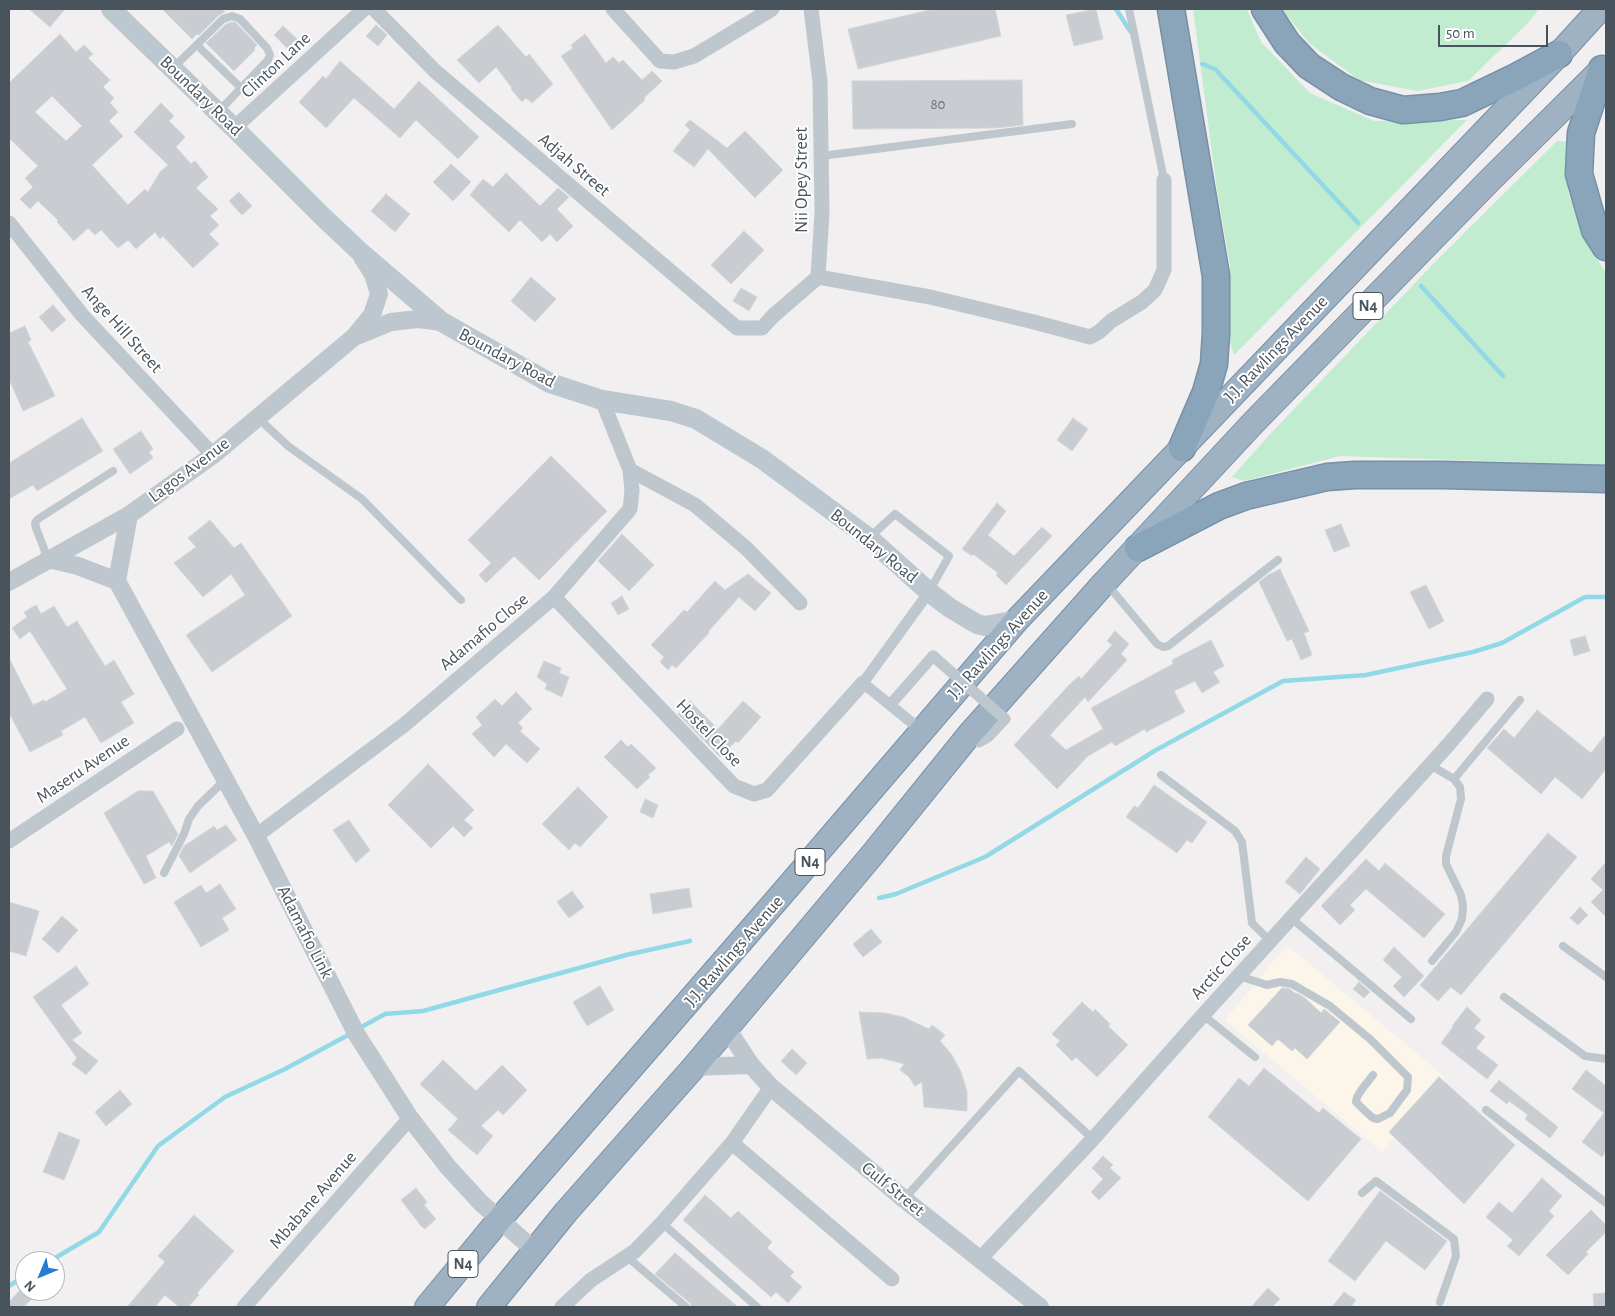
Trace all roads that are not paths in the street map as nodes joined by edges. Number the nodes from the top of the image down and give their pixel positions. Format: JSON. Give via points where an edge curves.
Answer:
{"nodes":[{"id":1,"x":111,"y":9,"type":"edge"},
{"id":2,"x":364,"y":9,"type":"edge"},
{"id":3,"x":374,"y":9,"type":"edge"},
{"id":4,"x":613,"y":9,"type":"edge"},
{"id":5,"x":772,"y":9,"type":"edge"},
{"id":6,"x":811,"y":9,"type":"edge"},
{"id":7,"x":1129,"y":9,"type":"edge"},
{"id":8,"x":1171,"y":9,"type":"edge"},
{"id":9,"x":1265,"y":9,"type":"edge"},
{"id":10,"x":1600,"y":9,"type":"edge"},
{"id":11,"x":197,"y":45,"type":"junction"},
{"id":12,"x":1559,"y":54,"type":"junction"},
{"id":13,"x":1604,"y":67,"type":"edge"},
{"id":14,"x":173,"y":69,"type":"junction"},
{"id":15,"x":242,"y":88,"type":"junction"},
{"id":16,"x":218,"y":112,"type":"junction"},
{"id":17,"x":1072,"y":124,"type":"dead end"},
{"id":18,"x":234,"y":128,"type":"junction"},
{"id":19,"x":822,"y":156,"type":"junction"},
{"id":20,"x":1164,"y":180,"type":"joint"},
{"id":21,"x":9,"y":223,"type":"edge"},
{"id":22,"x":1606,"y":247,"type":"edge"},
{"id":23,"x":358,"y":250,"type":"junction"},
{"id":24,"x":818,"y":277,"type":"junction"},
{"id":25,"x":442,"y":322,"type":"junction"},
{"id":26,"x":354,"y":337,"type":"junction"},
{"id":27,"x":602,"y":400,"type":"junction"},
{"id":28,"x":257,"y":418,"type":"junction"},
{"id":29,"x":1182,"y":448,"type":"junction"},
{"id":30,"x":213,"y":455,"type":"junction"},
{"id":31,"x":630,"y":470,"type":"junction"},
{"id":32,"x":113,"y":471,"type":"dead end"},
{"id":33,"x":1606,"y":479,"type":"edge"},
{"id":34,"x":129,"y":515,"type":"junction"},
{"id":35,"x":869,"y":538,"type":"junction"},
{"id":36,"x":1138,"y":548,"type":"junction"},
{"id":37,"x":48,"y":559,"type":"junction"},
{"id":38,"x":1278,"y":560,"type":"dead end"},
{"id":39,"x":117,"y":581,"type":"junction"},
{"id":40,"x":9,"y":582,"type":"edge"},
{"id":41,"x":1105,"y":582,"type":"junction"},
{"id":42,"x":930,"y":592,"type":"junction"},
{"id":43,"x":554,"y":597,"type":"junction"},
{"id":44,"x":460,"y":600,"type":"dead end"},
{"id":45,"x":800,"y":603,"type":"dead end"},
{"id":46,"x":1017,"y":620,"type":"junction"},
{"id":47,"x":863,"y":683,"type":"junction"},
{"id":48,"x":1487,"y":699,"type":"dead end"},
{"id":49,"x":1520,"y":700,"type":"dead end"},
{"id":50,"x":890,"y":705,"type":"junction"},
{"id":51,"x":177,"y":729,"type":"dead end"},
{"id":52,"x":922,"y":731,"type":"junction"},
{"id":53,"x":969,"y":735,"type":"junction"},
{"id":54,"x":1430,"y":765,"type":"junction"},
{"id":55,"x":1162,"y":774,"type":"dead end"},
{"id":56,"x":1454,"y":779,"type":"junction"},
{"id":57,"x":225,"y":780,"type":"junction"},
{"id":58,"x":256,"y":836,"type":"junction"},
{"id":59,"x":9,"y":841,"type":"edge"},
{"id":60,"x":164,"y":873,"type":"dead end"},
{"id":61,"x":1291,"y":918,"type":"junction"},
{"id":62,"x":1270,"y":941,"type":"junction"},
{"id":63,"x":1563,"y":946,"type":"dead end"},
{"id":64,"x":1432,"y":961,"type":"dead end"},
{"id":65,"x":1239,"y":976,"type":"junction"},
{"id":66,"x":1606,"y":978,"type":"edge"},
{"id":67,"x":1504,"y":997,"type":"dead end"},
{"id":68,"x":1203,"y":1015,"type":"junction"},
{"id":69,"x":1411,"y":1019,"type":"dead end"},
{"id":70,"x":726,"y":1027,"type":"junction"},
{"id":71,"x":1255,"y":1057,"type":"dead end"},
{"id":72,"x":1606,"y":1059,"type":"edge"},
{"id":73,"x":751,"y":1065,"type":"junction"},
{"id":74,"x":694,"y":1067,"type":"junction"},
{"id":75,"x":1373,"y":1075,"type":"dead end"},
{"id":76,"x":771,"y":1087,"type":"junction"},
{"id":77,"x":1486,"y":1110,"type":"dead end"},
{"id":78,"x":410,"y":1118,"type":"junction"},
{"id":79,"x":1093,"y":1139,"type":"junction"},
{"id":80,"x":732,"y":1143,"type":"junction"},
{"id":81,"x":1362,"y":1193,"type":"dead end"},
{"id":82,"x":904,"y":1199,"type":"junction"},
{"id":83,"x":1606,"y":1203,"type":"edge"},
{"id":84,"x":499,"y":1220,"type":"junction"},
{"id":85,"x":662,"y":1223,"type":"junction"},
{"id":86,"x":535,"y":1251,"type":"junction"},
{"id":87,"x":626,"y":1256,"type":"junction"},
{"id":88,"x":980,"y":1259,"type":"junction"},
{"id":89,"x":892,"y":1279,"type":"dead end"},
{"id":90,"x":1440,"y":1302,"type":"dead end"},
{"id":91,"x":244,"y":1307,"type":"edge"},
{"id":92,"x":427,"y":1307,"type":"edge"},
{"id":93,"x":489,"y":1307,"type":"edge"},
{"id":94,"x":562,"y":1307,"type":"edge"},
{"id":95,"x":686,"y":1307,"type":"edge"},
{"id":96,"x":757,"y":1307,"type":"edge"},
{"id":97,"x":1040,"y":1307,"type":"edge"}],
"edges":[{"from":1,"to":14,"type":"main road","name":"Boundary Road"},
{"from":2,"to":18,"type":"street","name":"Clinton Lane"},
{"from":3,"to":24,"type":"street","name":"Adjah Street","via":[[435,71],[737,328],[762,328]]},
{"from":4,"to":5,"type":"street","via":[[660,61],[674,62],[694,56]]},
{"from":6,"to":19,"type":"street","name":"Nii Opey Street","via":[[820,82]]},
{"from":7,"to":20,"type":"lane"},
{"from":8,"to":29,"type":"highway","via":[[1216,276],[1214,364]]},
{"from":9,"to":12,"type":"highway","via":[[1287,43],[1309,66],[1370,101],[1403,110],[1462,103]]},
{"from":10,"to":12,"type":"highway","name":"J.J. Rawlings Avenue","number":"N4"},
{"from":11,"to":14,"type":"lane"},
{"from":11,"to":15,"type":"lane"},
{"from":11,"to":15,"type":"lane","via":[[223,19],[232,16],[240,19],[270,54]]},
{"from":12,"to":29,"type":"highway","name":"J.J. Rawlings Avenue","number":"N4"},
{"from":13,"to":22,"type":"highway","via":[[1581,132],[1579,174],[1595,230]]},
{"from":13,"to":36,"type":"highway","name":"J.J. Rawlings Avenue","number":"N4","via":[[1254,422]]},
{"from":14,"to":16,"type":"main road","name":"Boundary Road"},
{"from":15,"to":16,"type":"lane"},
{"from":16,"to":18,"type":"main road","name":"Boundary Road"},
{"from":17,"to":19,"type":"lane"},
{"from":18,"to":23,"type":"main road","name":"Boundary Road"},
{"from":19,"to":24,"type":"street","name":"Nii Opey Street"},
{"from":20,"to":24,"type":"street","via":[[1164,270],[1155,290],[1090,337],[930,297]]},
{"from":21,"to":30,"type":"street","name":"Ange Hill Street","via":[[82,315]]},
{"from":23,"to":25,"type":"main road","name":"Boundary Road"},
{"from":23,"to":26,"type":"street","name":"Lagos Avenue","via":[[373,274],[379,294],[372,315]]},
{"from":25,"to":26,"type":"street","name":"Lagos Avenue","via":[[418,319],[391,322]]},
{"from":25,"to":27,"type":"main road","name":"Boundary Road","via":[[550,384]]},
{"from":26,"to":28,"type":"street","name":"Lagos Avenue"},
{"from":27,"to":31,"type":"street","name":"Adamafio Close"},
{"from":27,"to":35,"type":"main road","name":"Boundary Road","via":[[671,411],[696,419],[762,459]]},
{"from":28,"to":30,"type":"street","name":"Lagos Avenue"},
{"from":28,"to":44,"type":"lane","via":[[288,446],[362,499]]},
{"from":29,"to":46,"type":"highway","name":"J.J. Rawlings Avenue","number":"N4"},
{"from":30,"to":34,"type":"street","name":"Lagos Avenue"},
{"from":31,"to":43,"type":"street","name":"Adamafio Close","via":[[630,509]]},
{"from":31,"to":45,"type":"street","via":[[695,505],[746,548]]},
{"from":32,"to":37,"type":"lane","via":[[35,523]]},
{"from":33,"to":36,"type":"highway","via":[[1442,475],[1327,477],[1246,496],[1219,506]]},
{"from":34,"to":37,"type":"street","name":"Lagos Avenue"},
{"from":34,"to":39,"type":"street"},
{"from":35,"to":42,"type":"main road","name":"Boundary Road"},
{"from":35,"to":42,"type":"lane","via":[[895,514],[949,556]]},
{"from":36,"to":41,"type":"highway","name":"J.J. Rawlings Avenue","number":"N4"},
{"from":37,"to":39,"type":"street"},
{"from":37,"to":40,"type":"street","name":"Lagos Avenue"},
{"from":38,"to":41,"type":"lane","via":[[1163,647]]},
{"from":39,"to":57,"type":"street","name":"Adamafio Link"},
{"from":41,"to":53,"type":"highway","name":"J.J. Rawlings Avenue","number":"N4","via":[[1016,689]]},
{"from":42,"to":46,"type":"main road","name":"Boundary Road","via":[[977,624]]},
{"from":42,"to":47,"type":"street"},
{"from":43,"to":47,"type":"street","name":"Hostel Close","via":[[734,786],[754,794],[767,790]]},
{"from":43,"to":58,"type":"street","name":"Adamafio Close","via":[[404,725]]},
{"from":46,"to":52,"type":"highway","name":"J.J. Rawlings Avenue","number":"N4"},
{"from":47,"to":50,"type":"street"},
{"from":48,"to":54,"type":"street","name":"Arctic Close"},
{"from":49,"to":56,"type":"lane"},
{"from":50,"to":52,"type":"street"},
{"from":50,"to":53,"type":"street","bridge":true,"via":[[933,656],[1005,719],[980,742]]},
{"from":51,"to":59,"type":"street","name":"Maseru Avenue"},
{"from":52,"to":84,"type":"highway","name":"J.J. Rawlings Avenue","number":"N4"},
{"from":53,"to":70,"type":"highway","name":"J.J. Rawlings Avenue","number":"N4"},
{"from":54,"to":56,"type":"lane"},
{"from":54,"to":61,"type":"street","name":"Arctic Close"},
{"from":55,"to":62,"type":"lane","via":[[1235,831],[1242,842],[1252,923]]},
{"from":56,"to":64,"type":"lane","via":[[1460,787],[1461,799],[1446,864],[1461,895],[1462,919],[1456,932]]},
{"from":57,"to":58,"type":"street","name":"Adamafio Link"},
{"from":57,"to":60,"type":"lane","via":[[189,819]]},
{"from":58,"to":78,"type":"street","name":"Adamafio Link","via":[[357,1035]]},
{"from":61,"to":62,"type":"street","name":"Arctic Close"},
{"from":61,"to":69,"type":"lane"},
{"from":62,"to":65,"type":"street","name":"Arctic Close"},
{"from":63,"to":66,"type":"lane"},
{"from":65,"to":68,"type":"street","name":"Arctic Close"},
{"from":65,"to":75,"type":"lane","via":[[1267,985],[1292,984],[1330,1006],[1370,1039],[1408,1077],[1407,1090],[1390,1113],[1378,1119],[1356,1102]]},
{"from":67,"to":72,"type":"lane","via":[[1585,1056]]},
{"from":68,"to":71,"type":"lane"},
{"from":68,"to":79,"type":"street","name":"Arctic Close"},
{"from":70,"to":73,"type":"street","name":"Gulf Street"},
{"from":70,"to":74,"type":"highway","name":"J.J. Rawlings Avenue","number":"N4"},
{"from":73,"to":74,"type":"street"},
{"from":73,"to":76,"type":"street","name":"Gulf Street"},
{"from":74,"to":86,"type":"highway","name":"J.J. Rawlings Avenue","number":"N4"},
{"from":76,"to":80,"type":"street"},
{"from":76,"to":82,"type":"street","name":"Gulf Street"},
{"from":77,"to":83,"type":"lane"},
{"from":78,"to":84,"type":"street","name":"Adamafio Link","via":[[448,1167]]},
{"from":78,"to":91,"type":"street","name":"Mbabane Avenue"},
{"from":79,"to":82,"type":"lane","via":[[1019,1070]]},
{"from":79,"to":88,"type":"street","name":"Arctic Close"},
{"from":80,"to":85,"type":"street"},
{"from":80,"to":89,"type":"street"},
{"from":81,"to":90,"type":"lane","via":[[1376,1181],[1454,1239],[1456,1256]]},
{"from":82,"to":88,"type":"street","name":"Gulf Street"},
{"from":84,"to":86,"type":"street","name":"Adamafio Link"},
{"from":84,"to":92,"type":"highway","name":"J.J. Rawlings Avenue","number":"N4"},
{"from":85,"to":87,"type":"street"},
{"from":85,"to":96,"type":"lane"},
{"from":86,"to":93,"type":"highway","name":"J.J. Rawlings Avenue","number":"N4"},
{"from":87,"to":94,"type":"street","via":[[591,1280]]},
{"from":87,"to":95,"type":"lane"},
{"from":88,"to":97,"type":"street","name":"Gulf Street"}]}
